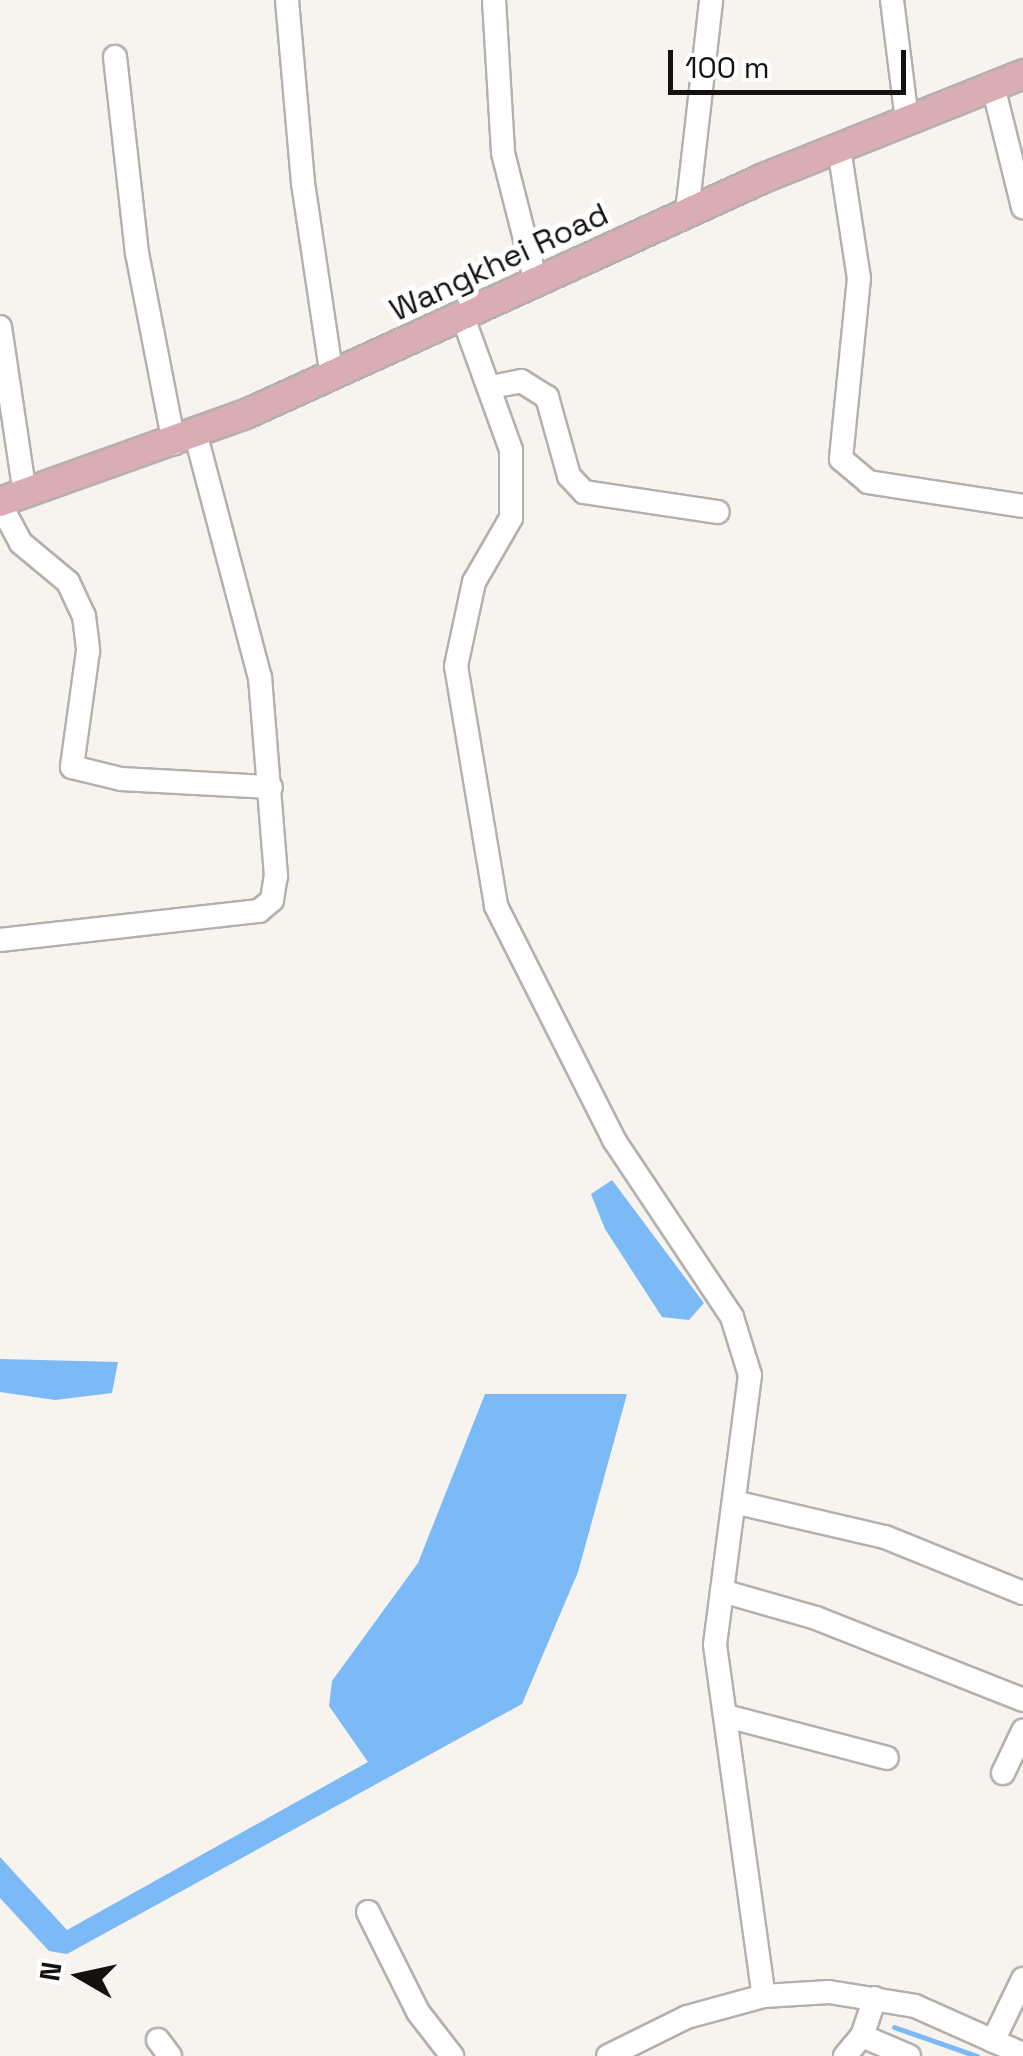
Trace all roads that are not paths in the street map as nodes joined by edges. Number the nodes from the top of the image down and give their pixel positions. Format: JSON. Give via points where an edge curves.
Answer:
{"nodes":[{"id":1,"x":287,"y":0,"type":"edge"},
{"id":2,"x":494,"y":0,"type":"edge"},
{"id":3,"x":711,"y":0,"type":"edge"},
{"id":4,"x":892,"y":0,"type":"edge"},
{"id":5,"x":115,"y":57,"type":"dead end"},
{"id":6,"x":1023,"y":74,"type":"edge"},
{"id":7,"x":993,"y":86,"type":"junction"},
{"id":8,"x":907,"y":121,"type":"junction"},
{"id":9,"x":839,"y":148,"type":"junction"},
{"id":10,"x":1023,"y":207,"type":"edge"},
{"id":11,"x":687,"y":212,"type":"junction"},
{"id":12,"x":536,"y":282,"type":"junction"},
{"id":13,"x":464,"y":320,"type":"junction"},
{"id":14,"x":0,"y":327,"type":"edge"},
{"id":15,"x":332,"y":378,"type":"junction"},
{"id":16,"x":492,"y":387,"type":"junction"},
{"id":17,"x":185,"y":439,"type":"junction"},
{"id":18,"x":8,"y":500,"type":"edge"},
{"id":19,"x":1023,"y":506,"type":"edge"},
{"id":20,"x":718,"y":512,"type":"dead end"},
{"id":21,"x":271,"y":787,"type":"junction"},
{"id":22,"x":0,"y":940,"type":"edge"},
{"id":23,"x":734,"y":1502,"type":"junction"},
{"id":24,"x":722,"y":1591,"type":"junction"},
{"id":25,"x":1023,"y":1593,"type":"edge"},
{"id":26,"x":1023,"y":1700,"type":"edge"},
{"id":27,"x":726,"y":1716,"type":"junction"},
{"id":28,"x":1023,"y":1731,"type":"edge"},
{"id":29,"x":887,"y":1758,"type":"dead end"},
{"id":30,"x":1003,"y":1773,"type":"dead end"},
{"id":31,"x":368,"y":1912,"type":"dead end"},
{"id":32,"x":1023,"y":1979,"type":"edge"},
{"id":33,"x":764,"y":1996,"type":"junction"},
{"id":34,"x":875,"y":1998,"type":"junction"},
{"id":35,"x":862,"y":2036,"type":"junction"},
{"id":36,"x":993,"y":2041,"type":"junction"},
{"id":37,"x":1023,"y":2054,"type":"edge"},
{"id":38,"x":452,"y":2056,"type":"edge"},
{"id":39,"x":608,"y":2056,"type":"edge"},
{"id":40,"x":845,"y":2056,"type":"edge"},
{"id":41,"x":909,"y":2056,"type":"edge"}],
"edges":[{"from":1,"to":15,"type":"street","via":[[303,183]]},
{"from":2,"to":12,"type":"street","via":[[503,153]]},
{"from":3,"to":11,"type":"street"},
{"from":4,"to":8,"type":"street"},
{"from":5,"to":17,"type":"street","via":[[137,253]]},
{"from":6,"to":7,"type":"main road","name":"Wangkhei Road"},
{"from":7,"to":8,"type":"main road","name":"Wangkhei Road"},
{"from":7,"to":10,"type":"street"},
{"from":8,"to":9,"type":"main road","name":"Wangkhei Road"},
{"from":9,"to":11,"type":"main road","name":"Wangkhei Road"},
{"from":9,"to":19,"type":"street","via":[[859,278],[840,458],[868,482]]},
{"from":11,"to":12,"type":"main road","name":"Wangkhei Road"},
{"from":12,"to":13,"type":"main road","name":"Wangkhei Road"},
{"from":13,"to":15,"type":"main road","name":"Wangkhei Road"},
{"from":13,"to":16,"type":"street"},
{"from":14,"to":18,"type":"street"},
{"from":15,"to":17,"type":"main road","name":"Wangkhei Road"},
{"from":16,"to":20,"type":"street","via":[[521,380],[547,397],[569,476],[584,492]]},
{"from":16,"to":23,"type":"street","via":[[511,450],[510,518],[474,582],[456,666],[496,906],[614,1140],[741,1338],[750,1375]]},
{"from":17,"to":18,"type":"main road","name":"Wangkhei Road"},
{"from":17,"to":21,"type":"street","via":[[260,678]]},
{"from":18,"to":21,"type":"street","via":[[21,543],[68,582],[84,616],[88,652],[72,766],[121,779]]},
{"from":21,"to":22,"type":"street","via":[[276,876],[267,908]]},
{"from":23,"to":24,"type":"street"},
{"from":23,"to":25,"type":"street","via":[[898,1541]]},
{"from":24,"to":26,"type":"street","via":[[816,1618]]},
{"from":24,"to":27,"type":"street","via":[[715,1645]]},
{"from":27,"to":29,"type":"street"},
{"from":27,"to":33,"type":"street"},
{"from":28,"to":30,"type":"street"},
{"from":31,"to":38,"type":"street","via":[[418,2012]]},
{"from":32,"to":36,"type":"street"},
{"from":33,"to":34,"type":"street"},
{"from":33,"to":39,"type":"street","via":[[659,2026]]},
{"from":34,"to":35,"type":"street"},
{"from":34,"to":36,"type":"street","via":[[915,2006]]},
{"from":35,"to":40,"type":"street"},
{"from":35,"to":41,"type":"street"},
{"from":36,"to":37,"type":"street"}]}
